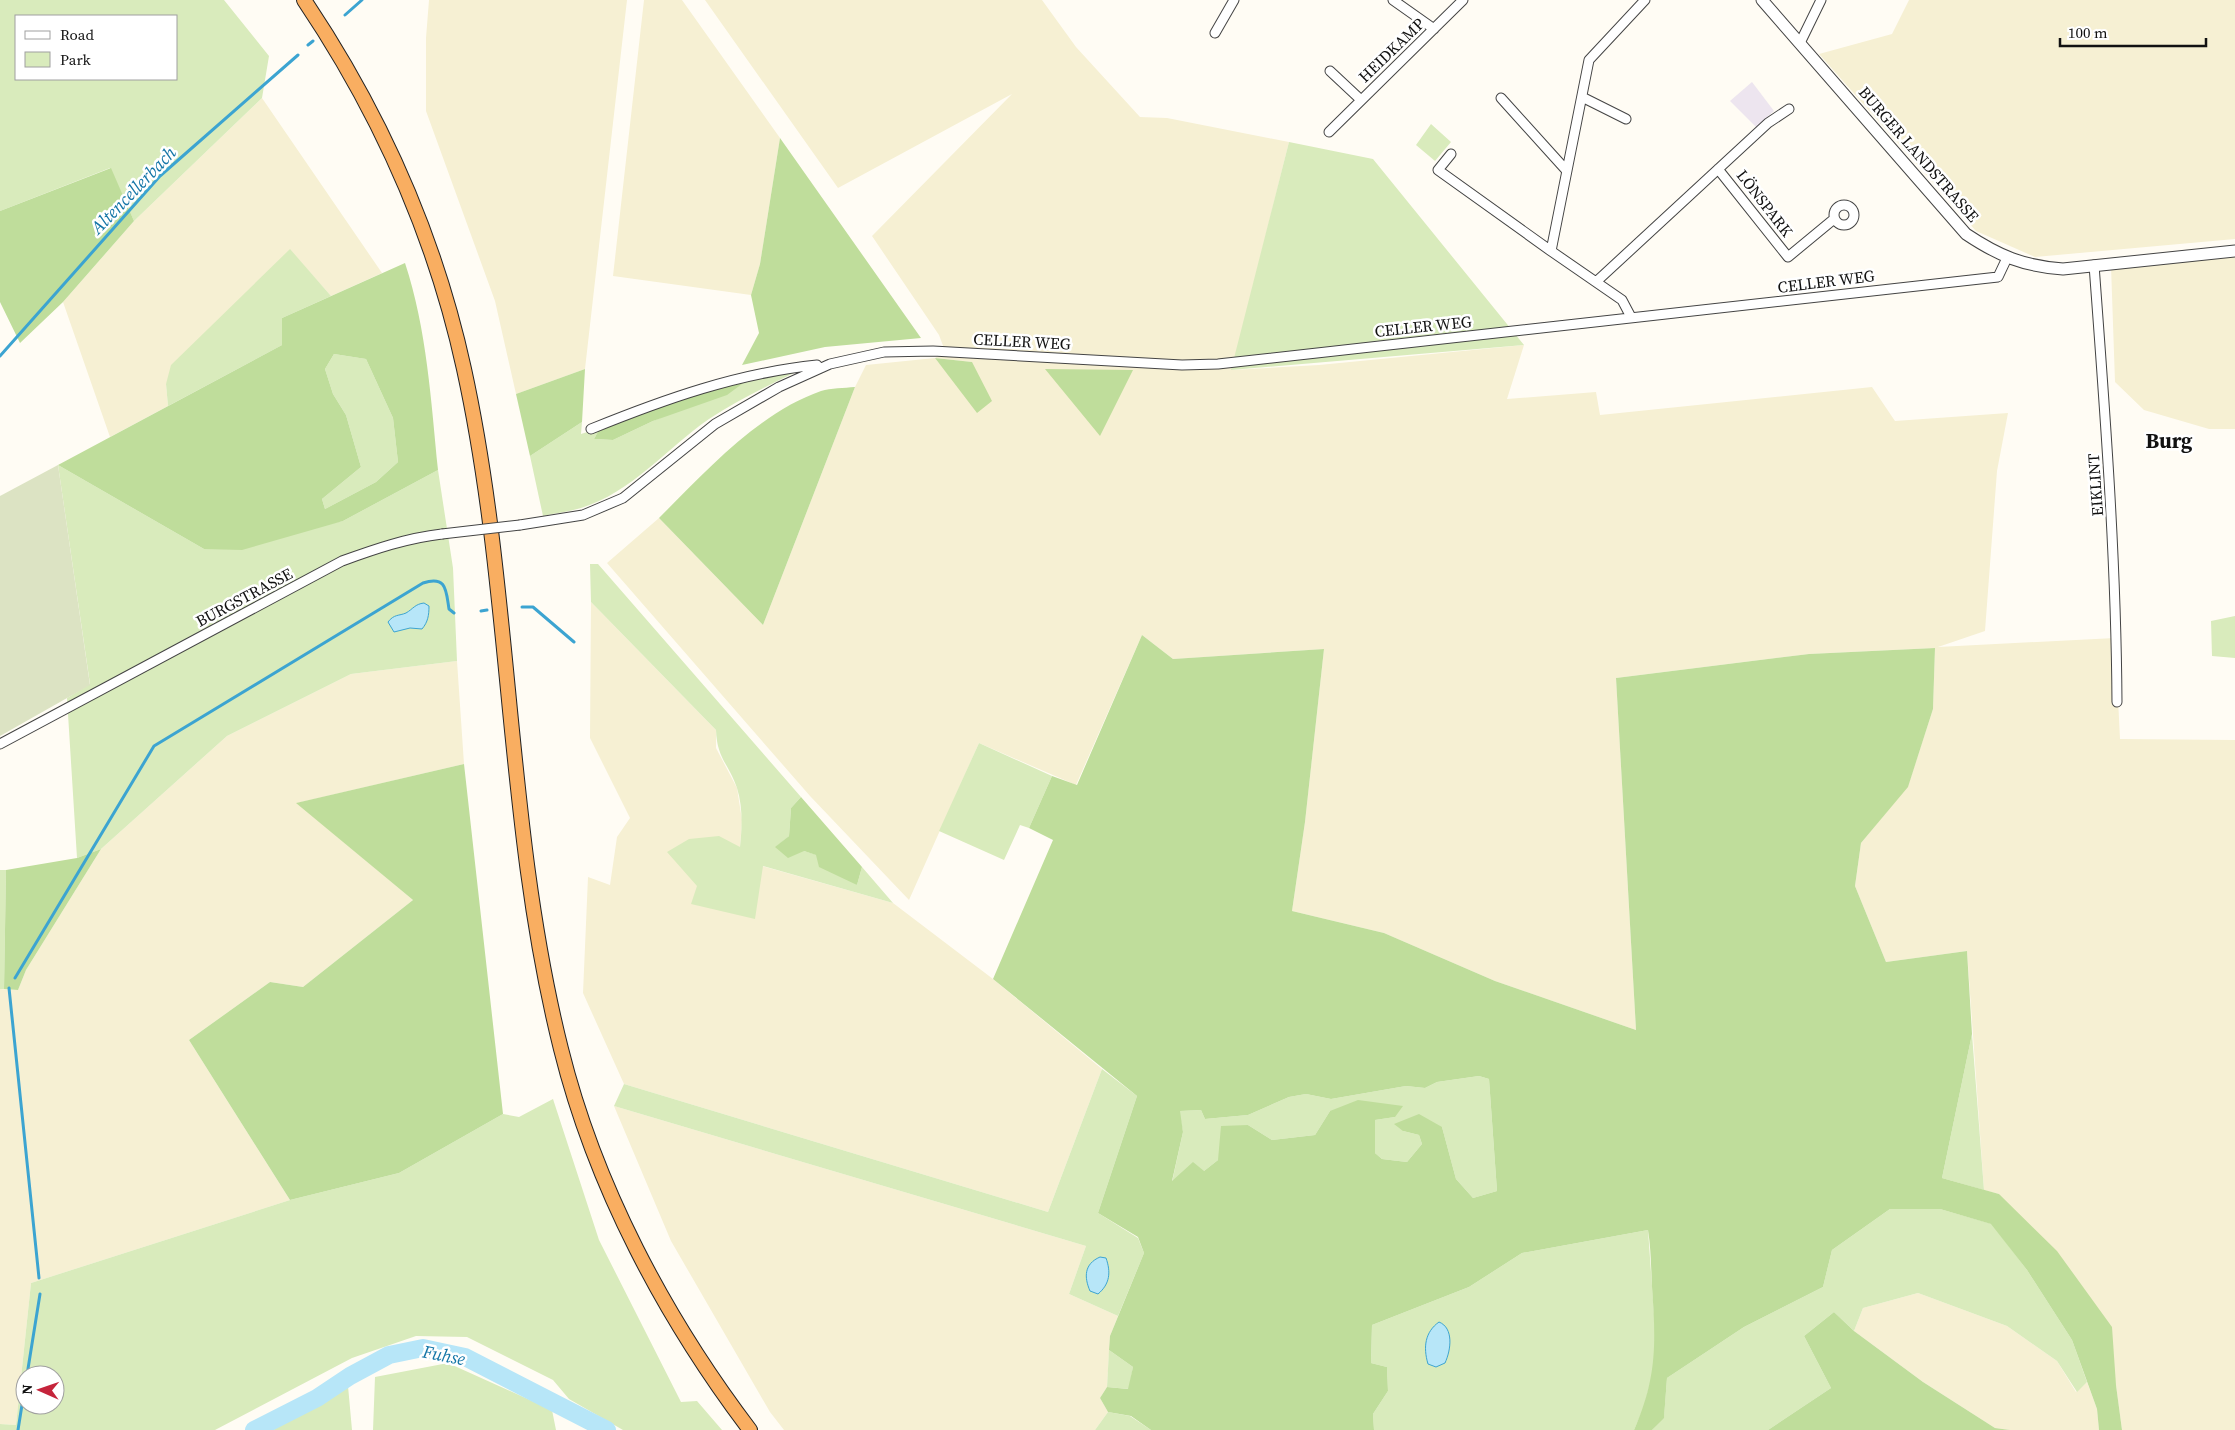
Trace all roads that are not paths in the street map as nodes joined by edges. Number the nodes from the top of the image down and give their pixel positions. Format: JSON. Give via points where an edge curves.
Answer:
{"nodes":[{"id":1,"x":304,"y":0,"type":"edge"},
{"id":2,"x":1222,"y":0,"type":"edge"},
{"id":3,"x":1393,"y":0,"type":"edge"},
{"id":4,"x":1463,"y":0,"type":"edge"},
{"id":5,"x":1644,"y":0,"type":"edge"},
{"id":6,"x":1762,"y":0,"type":"edge"},
{"id":7,"x":1821,"y":0,"type":"edge"},
{"id":8,"x":1232,"y":3,"type":"edge"},
{"id":9,"x":1434,"y":29,"type":"junction"},
{"id":10,"x":1215,"y":33,"type":"dead end"},
{"id":11,"x":1800,"y":43,"type":"junction"},
{"id":12,"x":1330,"y":71,"type":"dead end"},
{"id":13,"x":1582,"y":97,"type":"junction"},
{"id":14,"x":1501,"y":98,"type":"dead end"},
{"id":15,"x":1361,"y":100,"type":"junction"},
{"id":16,"x":1789,"y":109,"type":"dead end"},
{"id":17,"x":1626,"y":119,"type":"dead end"},
{"id":18,"x":1328,"y":132,"type":"dead end"},
{"id":19,"x":1451,"y":154,"type":"dead end"},
{"id":20,"x":1718,"y":169,"type":"junction"},
{"id":21,"x":1566,"y":170,"type":"junction"},
{"id":22,"x":1834,"y":219,"type":"dead end"},
{"id":23,"x":1551,"y":251,"type":"junction"},
{"id":24,"x":2235,"y":251,"type":"edge"},
{"id":25,"x":2007,"y":258,"type":"junction"},
{"id":26,"x":2094,"y":265,"type":"junction"},
{"id":27,"x":1597,"y":282,"type":"junction"},
{"id":28,"x":1631,"y":317,"type":"junction"},
{"id":29,"x":830,"y":364,"type":"junction"},
{"id":30,"x":591,"y":429,"type":"dead end"},
{"id":31,"x":520,"y":524,"type":"joint"},
{"id":32,"x":2117,"y":702,"type":"dead end"},
{"id":33,"x":0,"y":744,"type":"edge"},
{"id":34,"x":750,"y":1430,"type":"edge"}],
"edges":[{"from":1,"to":34,"type":"highway","via":[[372,111],[394,157],[434,260],[461,357],[489,518],[539,950],[575,1098],[628,1230],[666,1302]]},
{"from":2,"to":8,"type":"street"},
{"from":3,"to":9,"type":"street"},
{"from":4,"to":9,"type":"street","name":"HEIDKAMP"},
{"from":5,"to":13,"type":"street","via":[[1589,60]]},
{"from":6,"to":11,"type":"street","name":"BURGER LANDSTRASSE"},
{"from":7,"to":11,"type":"street"},
{"from":8,"to":10,"type":"street"},
{"from":9,"to":15,"type":"street","name":"HEIDKAMP"},
{"from":11,"to":25,"type":"street","name":"BURGER LANDSTRASSE","via":[[1966,234]]},
{"from":12,"to":15,"type":"street","name":"HEIDKAMP"},
{"from":13,"to":17,"type":"street"},
{"from":13,"to":21,"type":"street"},
{"from":14,"to":21,"type":"street"},
{"from":15,"to":18,"type":"street","name":"HEIDKAMP"},
{"from":16,"to":20,"type":"street","name":"LÖNSPARK","via":[[1768,123]]},
{"from":19,"to":23,"type":"street","via":[[1438,170]]},
{"from":20,"to":22,"type":"street","name":"LÖNSPARK","via":[[1788,257]]},
{"from":20,"to":27,"type":"street","name":"LÖNSPARK"},
{"from":21,"to":23,"type":"street"},
{"from":23,"to":27,"type":"street"},
{"from":24,"to":26,"type":"street","name":"BURGER LANDSTRASSE"},
{"from":25,"to":26,"type":"street","name":"BURGER LANDSTRASSE","via":[[2036,267],[2063,269]]},
{"from":25,"to":28,"type":"street","name":"CELLER WEG","via":[[1998,277]]},
{"from":26,"to":32,"type":"street","name":"EIKLINT","via":[[2112,513]]},
{"from":27,"to":28,"type":"street","via":[[1622,300]]},
{"from":28,"to":29,"type":"street","name":"CELLER WEG","via":[[1218,364],[1182,366],[933,351],[884,352]]},
{"from":29,"to":30,"type":"street","name":"CELLER WEG","via":[[769,371],[707,386]]},
{"from":29,"to":31,"type":"street","name":"CELLER WEG","via":[[779,387],[722,420],[623,498],[582,515]]},
{"from":31,"to":33,"type":"street","name":"BURGSTRASSE","bridge":true,"via":[[419,537],[342,561]]}]}
